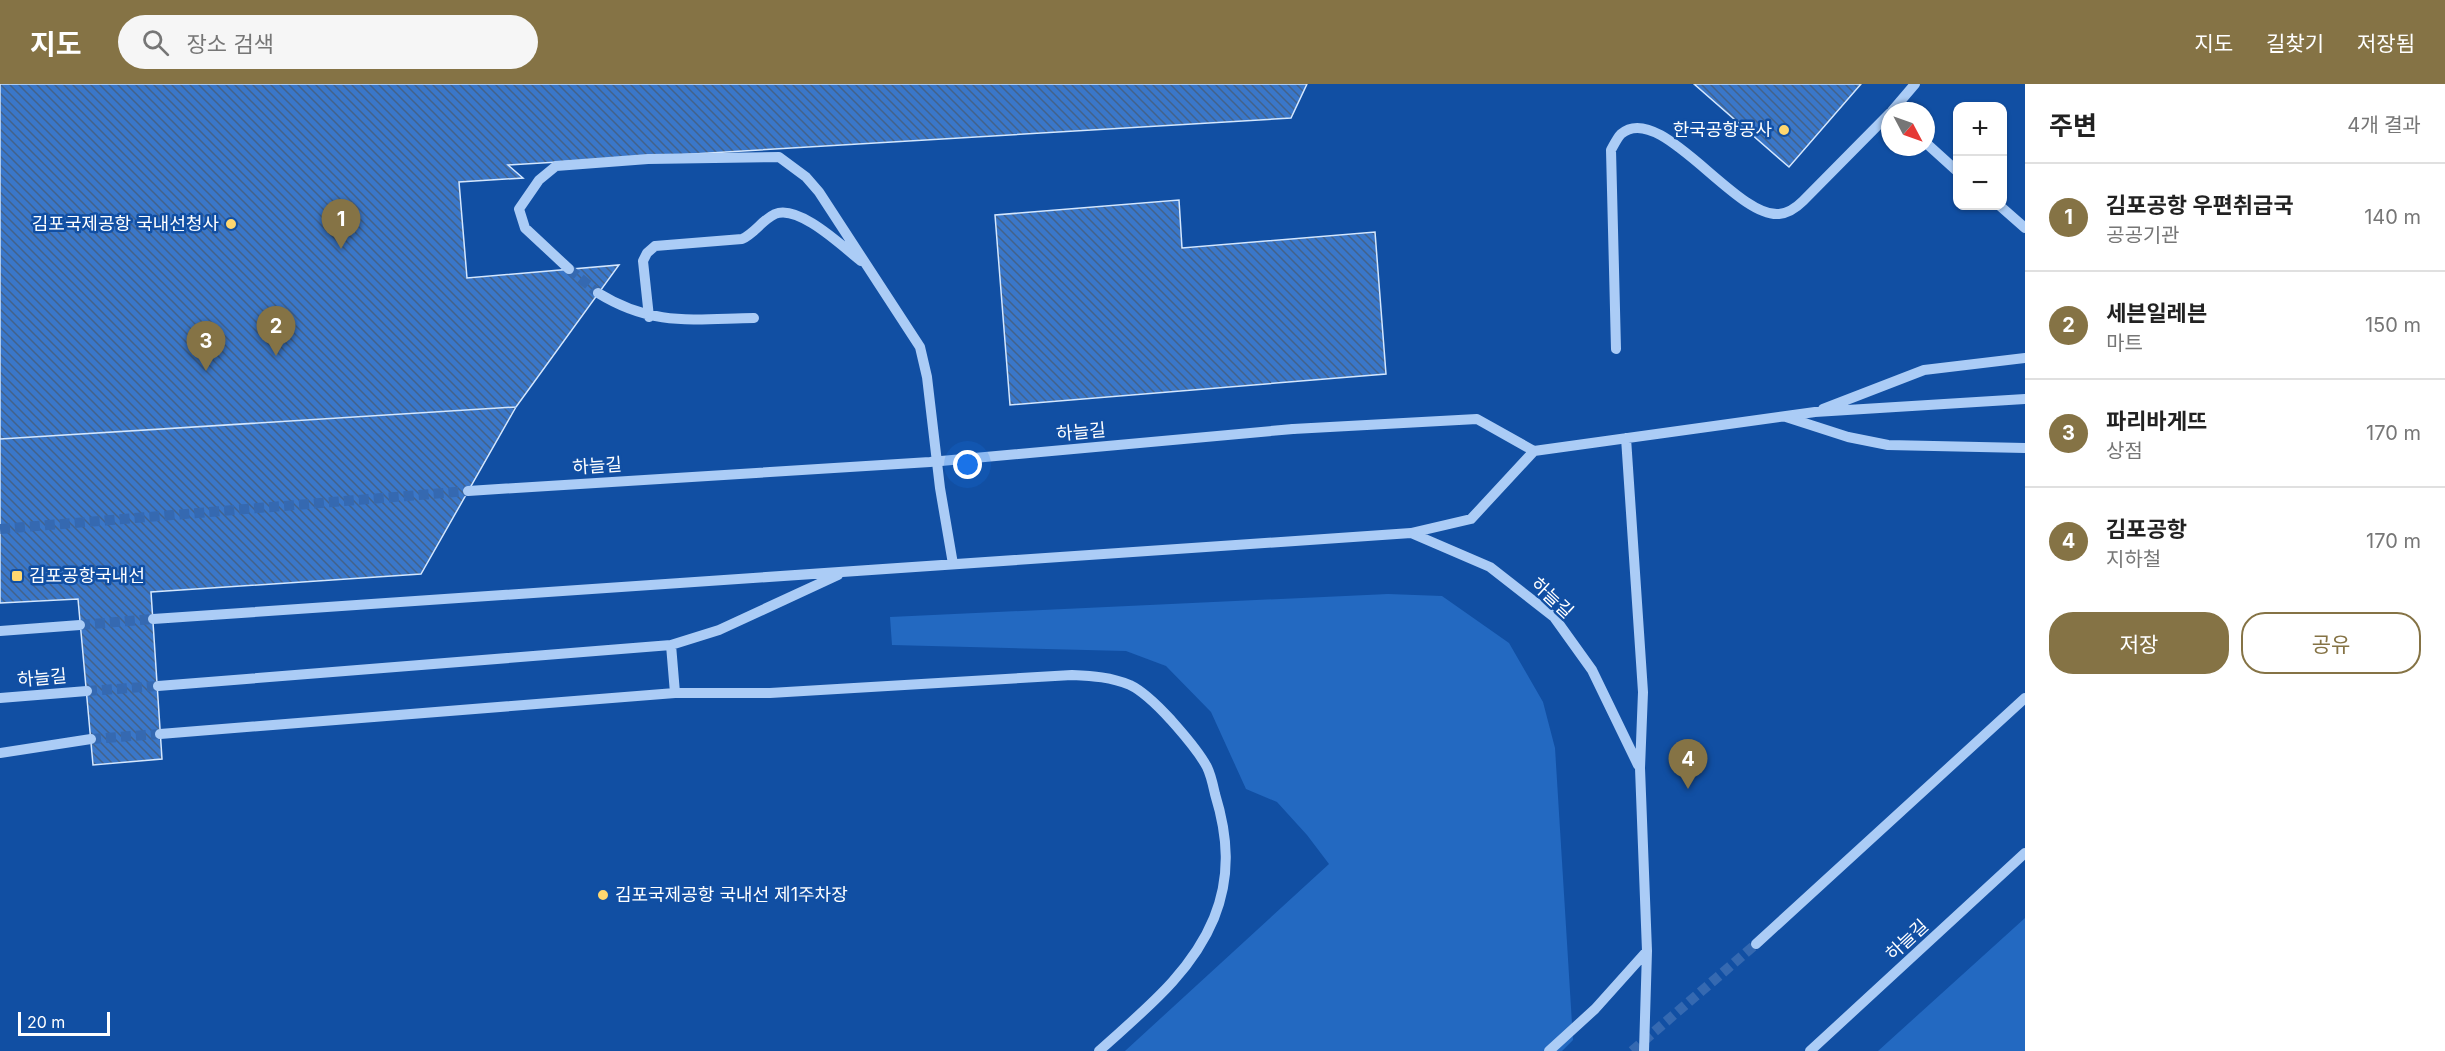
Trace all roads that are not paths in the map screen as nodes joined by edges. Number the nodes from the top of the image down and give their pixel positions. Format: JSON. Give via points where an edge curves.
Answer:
{"nodes":[{"id":1,"x":1915,"y":84,"type":"edge"},
{"id":2,"x":1900,"y":102,"type":"edge"},
{"id":3,"x":1881,"y":122,"type":"edge"},
{"id":4,"x":1935,"y":151,"type":"edge"},
{"id":5,"x":1953,"y":167,"type":"edge"},
{"id":6,"x":2005,"y":210,"type":"edge"},
{"id":7,"x":2025,"y":228,"type":"edge"},
{"id":8,"x":868,"y":267,"type":"junction"},
{"id":9,"x":569,"y":269,"type":"tunnel mouth"},
{"id":10,"x":598,"y":293,"type":"tunnel mouth"},
{"id":11,"x":649,"y":317,"type":"junction"},
{"id":12,"x":754,"y":318,"type":"dead end"},
{"id":13,"x":1616,"y":349,"type":"dead end"},
{"id":14,"x":2025,"y":358,"type":"edge"},
{"id":15,"x":2025,"y":399,"type":"edge"},
{"id":16,"x":1815,"y":412,"type":"junction"},
{"id":17,"x":1781,"y":415,"type":"junction"},
{"id":18,"x":1626,"y":438,"type":"junction"},
{"id":19,"x":2025,"y":448,"type":"edge"},
{"id":20,"x":1534,"y":450,"type":"junction"},
{"id":21,"x":468,"y":491,"type":"tunnel mouth"},
{"id":22,"x":1411,"y":533,"type":"junction"},
{"id":23,"x":952,"y":564,"type":"junction"},
{"id":24,"x":844,"y":572,"type":"junction"},
{"id":25,"x":153,"y":619,"type":"tunnel mouth"},
{"id":26,"x":80,"y":625,"type":"tunnel mouth"},
{"id":27,"x":0,"y":631,"type":"edge"},
{"id":28,"x":671,"y":645,"type":"junction"},
{"id":29,"x":158,"y":686,"type":"tunnel mouth"},
{"id":30,"x":87,"y":691,"type":"tunnel mouth"},
{"id":31,"x":675,"y":693,"type":"junction"},
{"id":32,"x":0,"y":698,"type":"edge"},
{"id":33,"x":2025,"y":698,"type":"edge"},
{"id":34,"x":160,"y":734,"type":"tunnel mouth"},
{"id":35,"x":91,"y":739,"type":"tunnel mouth"},
{"id":36,"x":0,"y":753,"type":"edge"},
{"id":37,"x":1640,"y":768,"type":"junction"},
{"id":38,"x":2025,"y":853,"type":"edge"},
{"id":39,"x":1756,"y":944,"type":"tunnel mouth"},
{"id":40,"x":1647,"y":951,"type":"junction"},
{"id":41,"x":1099,"y":1051,"type":"edge"},
{"id":42,"x":1549,"y":1051,"type":"edge"},
{"id":43,"x":1644,"y":1051,"type":"edge"},
{"id":44,"x":1810,"y":1051,"type":"edge"}],
"edges":[{"from":1,"to":2,"type":"lane"},
{"from":3,"to":13,"type":"lane","via":[[1803,201],[1779,214],[1760,210],[1744,200],[1658,133],[1638,128],[1620,135],[1611,150]]},
{"from":4,"to":5,"type":"lane"},
{"from":6,"to":7,"type":"lane"},
{"from":8,"to":9,"type":"lane","via":[[806,177],[779,157],[747,157],[648,159],[556,166],[547,171],[519,209],[521,219],[534,239]]},
{"from":8,"to":11,"type":"lane","via":[[802,217],[786,211],[777,213],[742,239],[655,246],[644,261]]},
{"from":8,"to":23,"type":"lane","via":[[920,347]]},
{"from":10,"to":11,"type":"lane"},
{"from":11,"to":12,"type":"lane"},
{"from":14,"to":16,"type":"lane","via":[[1924,370]]},
{"from":15,"to":16,"type":"lane"},
{"from":16,"to":17,"type":"lane"},
{"from":17,"to":18,"type":"lane"},
{"from":17,"to":19,"type":"lane","via":[[1848,438],[1888,445]]},
{"from":18,"to":20,"type":"lane"},
{"from":18,"to":37,"type":"lane","name":"하늘길","via":[[1642,692]]},
{"from":20,"to":21,"type":"lane","name":"하늘길","bridge":true,"via":[[1477,419],[1293,429],[930,462]]},
{"from":20,"to":22,"type":"lane","name":"하늘길","via":[[1472,519]]},
{"from":22,"to":23,"type":"lane","name":"하늘길"},
{"from":22,"to":37,"type":"lane","name":"하늘길","via":[[1490,567],[1554,617],[1592,670]]},
{"from":23,"to":24,"type":"lane","name":"하늘길"},
{"from":24,"to":25,"type":"lane","name":"하늘길"},
{"from":24,"to":28,"type":"lane","name":"하늘길","via":[[763,612]]},
{"from":26,"to":27,"type":"lane"},
{"from":28,"to":29,"type":"lane","name":"하늘길"},
{"from":28,"to":31,"type":"lane"},
{"from":30,"to":32,"type":"lane","name":"하늘길"},
{"from":31,"to":34,"type":"lane"},
{"from":31,"to":41,"type":"lane","via":[[770,693],[1072,675],[1105,676],[1132,686],[1160,707],[1208,768],[1227,852],[1224,886],[1214,919],[1191,961],[1165,992]]},
{"from":33,"to":39,"type":"lane"},
{"from":35,"to":36,"type":"lane"},
{"from":37,"to":40,"type":"lane","name":"하늘길"},
{"from":38,"to":44,"type":"lane","name":"하늘길"},
{"from":40,"to":42,"type":"lane","via":[[1619,985]]},
{"from":40,"to":43,"type":"lane","name":"하늘길"}]}
